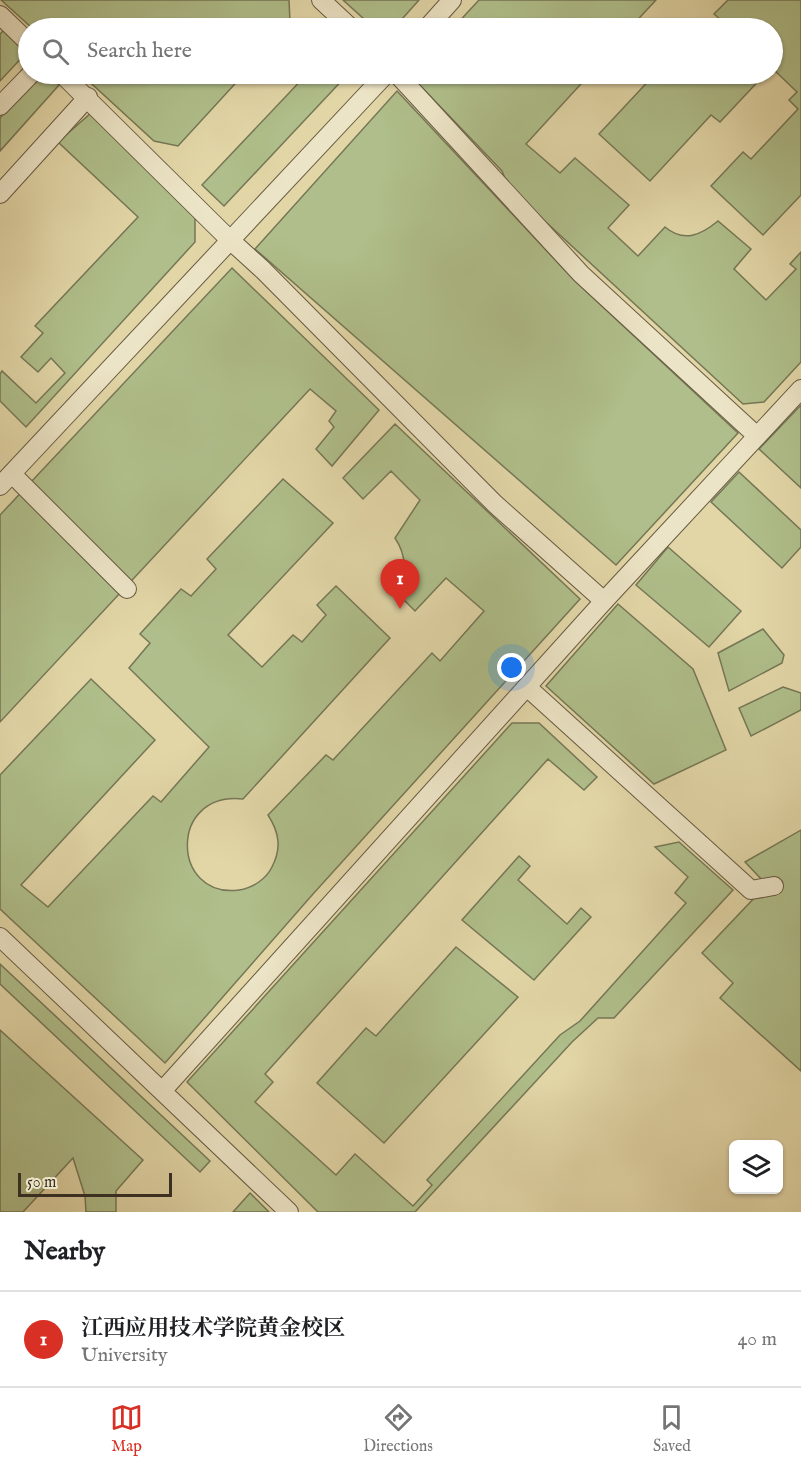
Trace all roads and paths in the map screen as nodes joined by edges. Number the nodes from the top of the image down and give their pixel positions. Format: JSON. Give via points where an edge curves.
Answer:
{"nodes":[{"id":1,"x":321,"y":0,"type":"edge"},
{"id":2,"x":452,"y":0,"type":"edge"},
{"id":3,"x":0,"y":15,"type":"edge"},
{"id":4,"x":340,"y":18,"type":"edge"},
{"id":5,"x":436,"y":18,"type":"edge"},
{"id":6,"x":18,"y":32,"type":"edge"},
{"id":7,"x":21,"y":84,"type":"edge"},
{"id":8,"x":73,"y":84,"type":"edge"},
{"id":9,"x":377,"y":84,"type":"edge"},
{"id":10,"x":406,"y":84,"type":"edge"},
{"id":11,"x":88,"y":98,"type":"junction"},
{"id":12,"x":0,"y":106,"type":"edge"},
{"id":13,"x":0,"y":194,"type":"edge"},
{"id":14,"x":230,"y":240,"type":"junction"},
{"id":15,"x":801,"y":388,"type":"edge"},
{"id":16,"x":757,"y":436,"type":"junction"},
{"id":17,"x":6,"y":480,"type":"edge"},
{"id":18,"x":127,"y":589,"type":"dead end"},
{"id":19,"x":604,"y":601,"type":"junction"},
{"id":20,"x":527,"y":687,"type":"junction"},
{"id":21,"x":774,"y":886,"type":"dead end"},
{"id":22,"x":0,"y":937,"type":"edge"},
{"id":23,"x":163,"y":1090,"type":"junction"},
{"id":24,"x":289,"y":1212,"type":"edge"}],
"edges":[{"from":1,"to":4,"type":"street"},
{"from":2,"to":5,"type":"street"},
{"from":3,"to":6,"type":"street"},
{"from":7,"to":12,"type":"street"},
{"from":8,"to":11,"type":"street"},
{"from":9,"to":14,"type":"street"},
{"from":10,"to":16,"type":"street","via":[[581,274]]},
{"from":11,"to":13,"type":"street"},
{"from":11,"to":14,"type":"street"},
{"from":14,"to":17,"type":"street"},
{"from":14,"to":19,"type":"street","via":[[495,504]]},
{"from":15,"to":16,"type":"street"},
{"from":16,"to":19,"type":"street"},
{"from":17,"to":18,"type":"street"},
{"from":19,"to":20,"type":"street"},
{"from":20,"to":21,"type":"street","via":[[751,890]]},
{"from":20,"to":23,"type":"street"},
{"from":22,"to":23,"type":"street"},
{"from":23,"to":24,"type":"street"}]}
